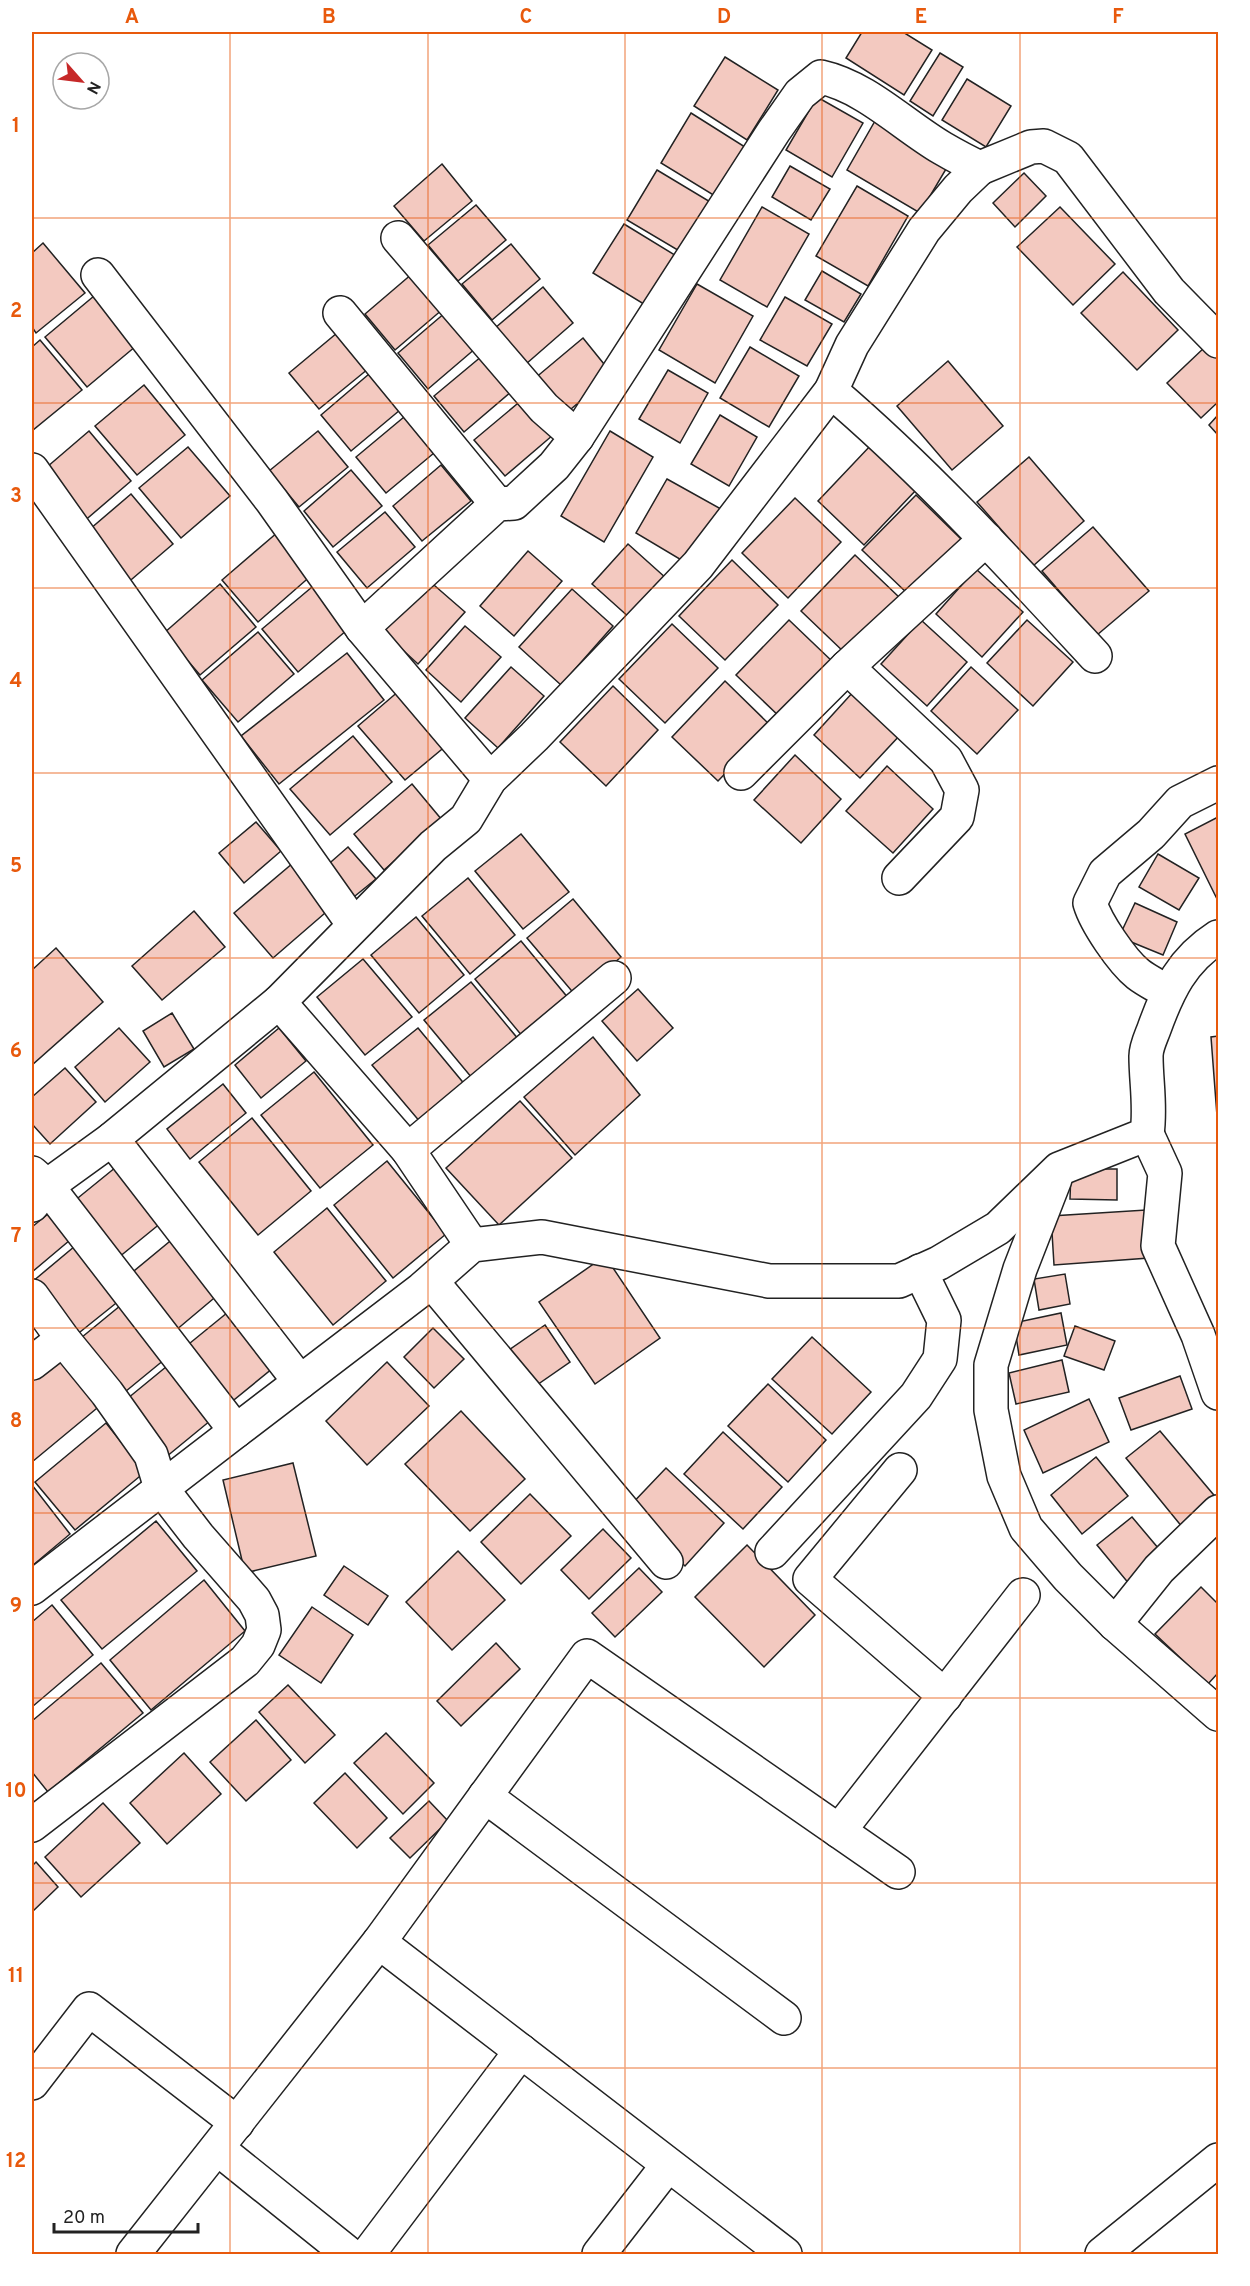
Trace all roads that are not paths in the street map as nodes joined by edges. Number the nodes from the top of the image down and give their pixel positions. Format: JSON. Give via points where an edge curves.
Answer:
{"nodes":[{"id":1,"x":980,"y":168,"type":"junction"},
{"id":2,"x":398,"y":238,"type":"dead end"},
{"id":3,"x":98,"y":275,"type":"dead end"},
{"id":4,"x":340,"y":313,"type":"dead end"},
{"id":5,"x":1218,"y":341,"type":"edge"},
{"id":6,"x":831,"y":391,"type":"junction"},
{"id":7,"x":577,"y":437,"type":"junction"},
{"id":8,"x":32,"y":470,"type":"edge"},
{"id":9,"x":497,"y":504,"type":"junction"},
{"id":10,"x":986,"y":539,"type":"junction"},
{"id":11,"x":362,"y":628,"type":"junction"},
{"id":12,"x":1095,"y":656,"type":"dead end"},
{"id":13,"x":847,"y":667,"type":"junction"},
{"id":14,"x":741,"y":773,"type":"dead end"},
{"id":15,"x":490,"y":779,"type":"junction"},
{"id":16,"x":1218,"y":783,"type":"edge"},
{"id":17,"x":899,"y":878,"type":"dead end"},
{"id":18,"x":354,"y":925,"type":"junction"},
{"id":19,"x":1218,"y":938,"type":"edge"},
{"id":20,"x":614,"y":978,"type":"dead end"},
{"id":21,"x":1167,"y":992,"type":"junction"},
{"id":22,"x":279,"y":1002,"type":"junction"},
{"id":23,"x":1147,"y":1134,"type":"junction"},
{"id":24,"x":112,"y":1139,"type":"junction"},
{"id":25,"x":408,"y":1150,"type":"junction"},
{"id":26,"x":1059,"y":1169,"type":"junction"},
{"id":27,"x":37,"y":1188,"type":"edge"},
{"id":28,"x":472,"y":1245,"type":"junction"},
{"id":29,"x":920,"y":1271,"type":"junction"},
{"id":30,"x":432,"y":1282,"type":"junction"},
{"id":31,"x":32,"y":1296,"type":"edge"},
{"id":32,"x":63,"y":1340,"type":"junction"},
{"id":33,"x":32,"y":1364,"type":"edge"},
{"id":34,"x":300,"y":1382,"type":"junction"},
{"id":35,"x":1218,"y":1393,"type":"edge"},
{"id":36,"x":236,"y":1431,"type":"junction"},
{"id":37,"x":900,"y":1470,"type":"dead end"},
{"id":38,"x":161,"y":1488,"type":"junction"},
{"id":39,"x":1218,"y":1512,"type":"edge"},
{"id":40,"x":772,"y":1552,"type":"dead end"},
{"id":41,"x":666,"y":1562,"type":"dead end"},
{"id":42,"x":32,"y":1588,"type":"edge"},
{"id":43,"x":1023,"y":1596,"type":"dead end"},
{"id":44,"x":1115,"y":1624,"type":"junction"},
{"id":45,"x":945,"y":1696,"type":"junction"},
{"id":46,"x":1218,"y":1714,"type":"edge"},
{"id":47,"x":485,"y":1796,"type":"junction"},
{"id":48,"x":32,"y":1825,"type":"edge"},
{"id":49,"x":839,"y":1831,"type":"junction"},
{"id":50,"x":898,"y":1872,"type":"dead end"},
{"id":51,"x":379,"y":1942,"type":"junction"},
{"id":52,"x":784,"y":2018,"type":"dead end"},
{"id":53,"x":521,"y":2051,"type":"junction"},
{"id":54,"x":32,"y":2083,"type":"edge"},
{"id":55,"x":227,"y":2135,"type":"junction"},
{"id":56,"x":1218,"y":2160,"type":"edge"},
{"id":57,"x":668,"y":2165,"type":"junction"},
{"id":58,"x":133,"y":2254,"type":"edge"},
{"id":59,"x":349,"y":2254,"type":"edge"},
{"id":60,"x":368,"y":2254,"type":"edge"},
{"id":61,"x":599,"y":2254,"type":"edge"},
{"id":62,"x":785,"y":2254,"type":"edge"},
{"id":63,"x":1102,"y":2254,"type":"edge"}],
"edges":[{"from":1,"to":5,"type":"street","via":[[1031,147],[1044,146],[1068,158],[1169,291]]},
{"from":1,"to":6,"type":"street","via":[[924,230],[852,345]]},
{"from":1,"to":7,"type":"street","via":[[942,148],[864,96],[821,77],[800,94],[774,131]]},
{"from":2,"to":7,"type":"street","via":[[544,408]]},
{"from":3,"to":11,"type":"street","via":[[272,501]]},
{"from":4,"to":9,"type":"street"},
{"from":6,"to":10,"type":"street","via":[[920,471]]},
{"from":6,"to":15,"type":"street","via":[[698,566]]},
{"from":7,"to":9,"type":"street","via":[[554,466],[514,503]]},
{"from":8,"to":18,"type":"street"},
{"from":9,"to":11,"type":"street"},
{"from":10,"to":12,"type":"street"},
{"from":10,"to":13,"type":"street"},
{"from":11,"to":15,"type":"street"},
{"from":13,"to":14,"type":"street"},
{"from":13,"to":17,"type":"street","via":[[946,760],[963,790],[957,817]]},
{"from":15,"to":18,"type":"street","via":[[466,819],[433,846]]},
{"from":16,"to":21,"type":"street","via":[[1179,802],[1151,834],[1105,873],[1090,903],[1104,931],[1137,973]]},
{"from":18,"to":22,"type":"street"},
{"from":19,"to":21,"type":"street","via":[[1182,969]]},
{"from":20,"to":25,"type":"street"},
{"from":21,"to":23,"type":"street","via":[[1146,1052],[1150,1114]]},
{"from":22,"to":24,"type":"street"},
{"from":22,"to":25,"type":"street"},
{"from":23,"to":26,"type":"street"},
{"from":23,"to":35,"type":"street","via":[[1165,1173],[1158,1246],[1198,1335]]},
{"from":24,"to":27,"type":"street"},
{"from":24,"to":34,"type":"street"},
{"from":25,"to":28,"type":"street"},
{"from":26,"to":29,"type":"street","via":[[998,1228]]},
{"from":26,"to":44,"type":"street","via":[[1020,1269],[992,1365],[991,1410],[1004,1476],[1026,1528]]},
{"from":27,"to":36,"type":"street"},
{"from":28,"to":29,"type":"street","via":[[542,1238],[770,1281],[899,1281]]},
{"from":28,"to":30,"type":"street"},
{"from":29,"to":40,"type":"street","via":[[944,1320],[940,1359],[916,1396]]},
{"from":30,"to":34,"type":"street"},
{"from":30,"to":41,"type":"street"},
{"from":31,"to":32,"type":"street"},
{"from":32,"to":33,"type":"street"},
{"from":32,"to":38,"type":"street","via":[[151,1455]]},
{"from":34,"to":36,"type":"street"},
{"from":36,"to":38,"type":"street"},
{"from":37,"to":45,"type":"street","via":[[810,1579]]},
{"from":38,"to":42,"type":"street"},
{"from":38,"to":48,"type":"street","via":[[254,1600],[264,1630],[258,1645],[244,1660]]},
{"from":39,"to":44,"type":"street","via":[[1159,1569]]},
{"from":43,"to":45,"type":"street"},
{"from":44,"to":46,"type":"street"},
{"from":45,"to":49,"type":"street"},
{"from":47,"to":49,"type":"street","via":[[587,1656]]},
{"from":47,"to":51,"type":"street"},
{"from":47,"to":52,"type":"street"},
{"from":49,"to":50,"type":"street"},
{"from":51,"to":53,"type":"street"},
{"from":51,"to":55,"type":"street"},
{"from":53,"to":57,"type":"street"},
{"from":53,"to":60,"type":"street"},
{"from":54,"to":55,"type":"street","via":[[89,2008]]},
{"from":55,"to":58,"type":"street"},
{"from":55,"to":59,"type":"street"},
{"from":56,"to":63,"type":"street"},
{"from":57,"to":61,"type":"street"},
{"from":57,"to":62,"type":"street"}]}
